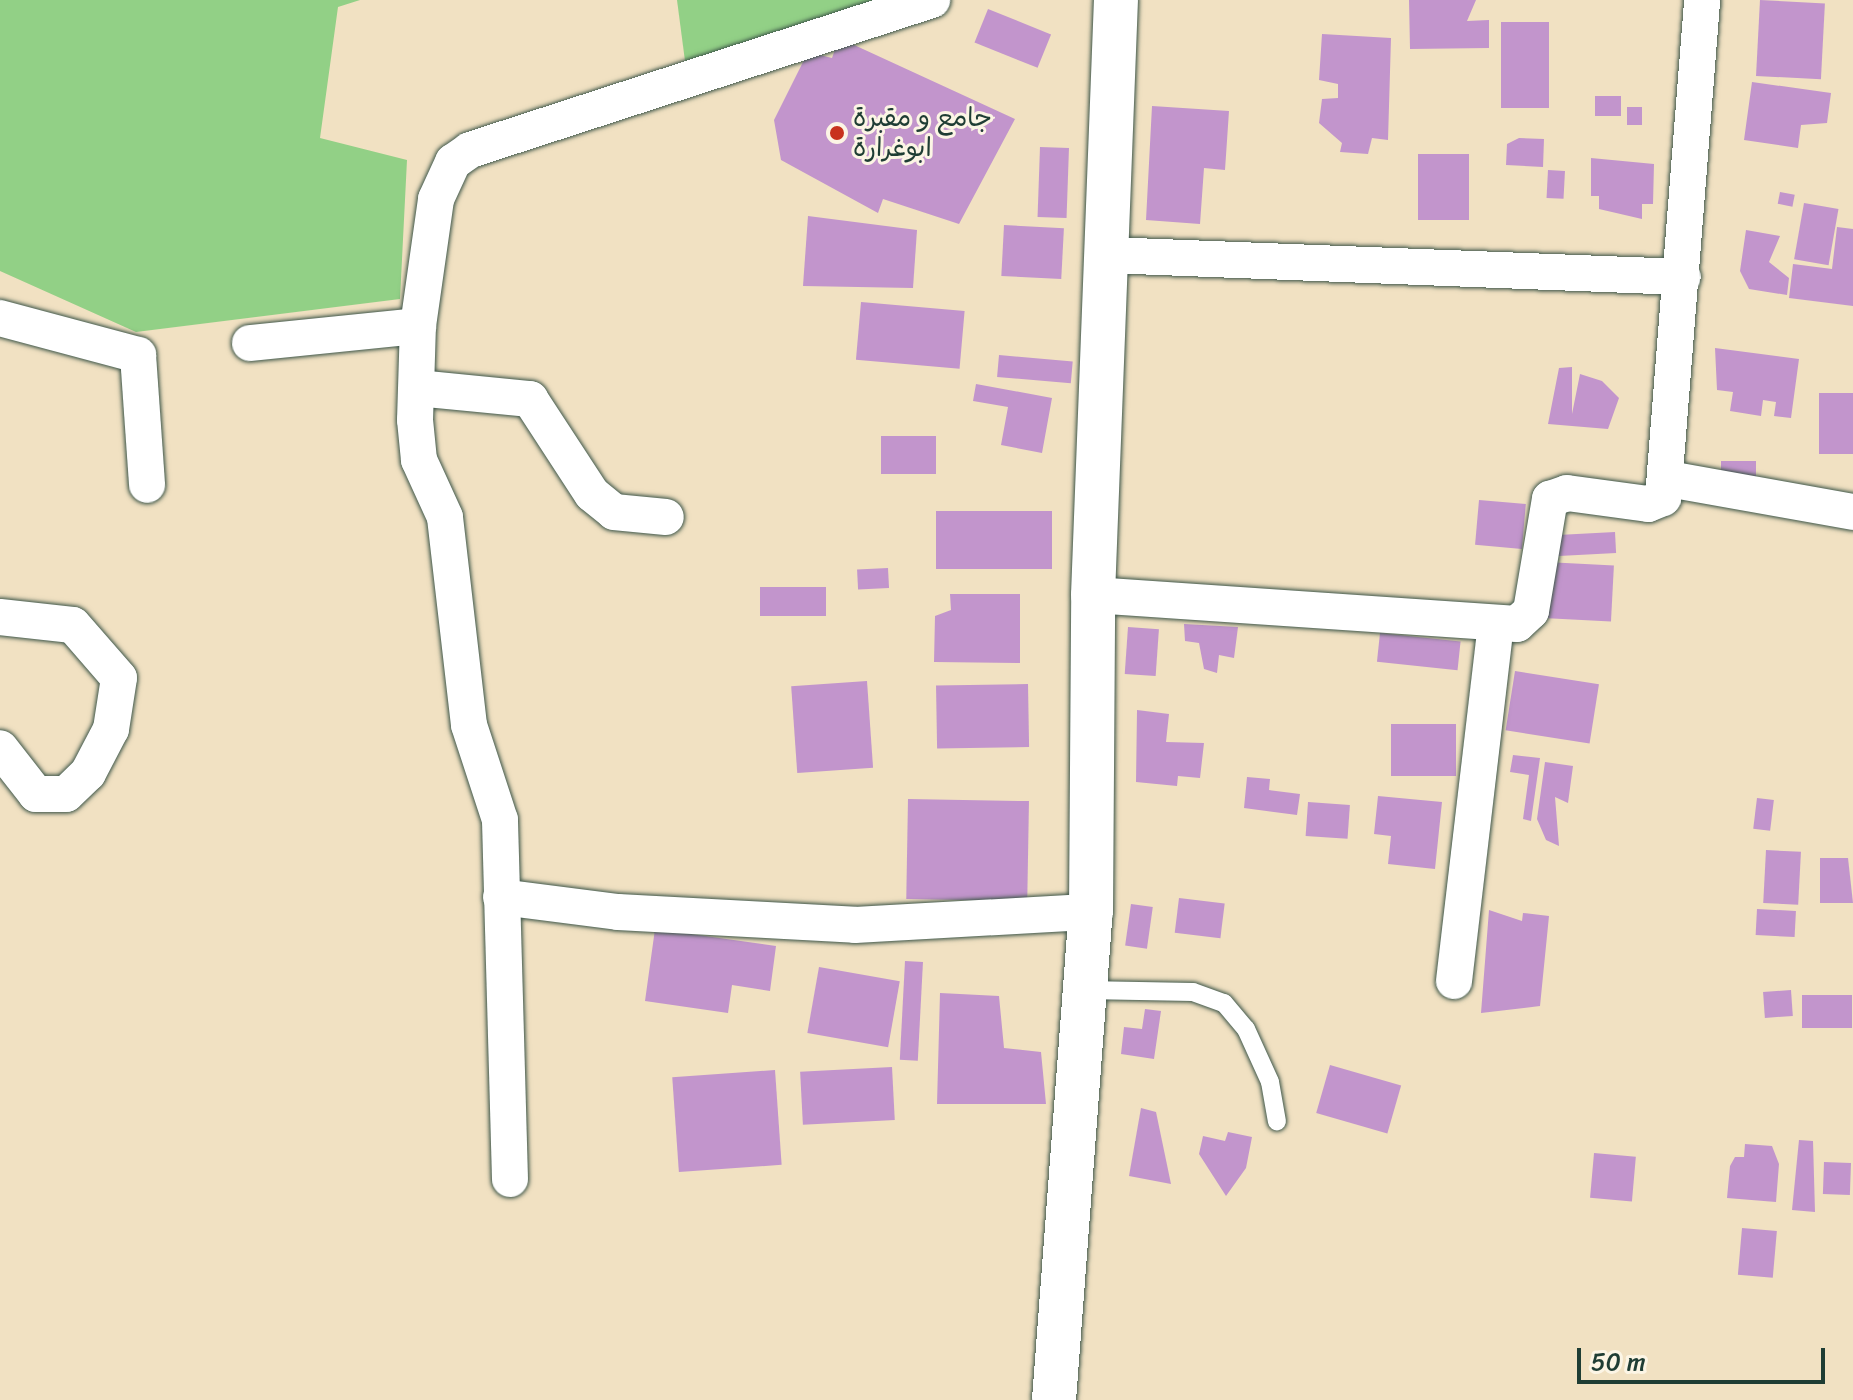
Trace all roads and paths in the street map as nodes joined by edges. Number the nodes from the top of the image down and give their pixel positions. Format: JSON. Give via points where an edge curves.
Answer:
{"nodes":[{"id":1,"x":932,"y":0,"type":"edge"},
{"id":2,"x":1116,"y":0,"type":"edge"},
{"id":3,"x":1702,"y":0,"type":"edge"},
{"id":4,"x":1107,"y":255,"type":"junction"},
{"id":5,"x":1683,"y":277,"type":"junction"},
{"id":6,"x":0,"y":318,"type":"edge"},
{"id":7,"x":418,"y":326,"type":"junction"},
{"id":8,"x":250,"y":343,"type":"dead end"},
{"id":9,"x":417,"y":388,"type":"junction"},
{"id":10,"x":1668,"y":479,"type":"junction"},
{"id":11,"x":147,"y":485,"type":"dead end"},
{"id":12,"x":1853,"y":512,"type":"edge"},
{"id":13,"x":666,"y":517,"type":"dead end"},
{"id":14,"x":1093,"y":595,"type":"junction"},
{"id":15,"x":0,"y":617,"type":"edge"},
{"id":16,"x":1496,"y":623,"type":"junction"},
{"id":17,"x":0,"y":748,"type":"edge"},
{"id":18,"x":501,"y":897,"type":"junction"},
{"id":19,"x":1091,"y":912,"type":"junction"},
{"id":20,"x":1454,"y":981,"type":"dead end"},
{"id":21,"x":1085,"y":990,"type":"junction"},
{"id":22,"x":1277,"y":1121,"type":"dead end"},
{"id":23,"x":510,"y":1179,"type":"dead end"},
{"id":24,"x":1054,"y":1400,"type":"edge"}],
"edges":[{"from":1,"to":7,"type":"street","via":[[470,150],[453,162],[436,199]]},
{"from":2,"to":4,"type":"street"},
{"from":3,"to":5,"type":"street"},
{"from":4,"to":5,"type":"street"},
{"from":4,"to":14,"type":"street"},
{"from":5,"to":10,"type":"street"},
{"from":6,"to":11,"type":"street","via":[[138,355]]},
{"from":7,"to":8,"type":"street"},
{"from":7,"to":9,"type":"street"},
{"from":9,"to":13,"type":"street","via":[[530,399],[592,494],[614,512]]},
{"from":9,"to":18,"type":"street","via":[[419,460],[445,517],[469,725],[498,808]]},
{"from":10,"to":12,"type":"street"},
{"from":10,"to":16,"type":"street","via":[[1663,498],[1648,504],[1567,493],[1550,499],[1531,611],[1517,624]]},
{"from":14,"to":16,"type":"street"},
{"from":14,"to":19,"type":"street"},
{"from":15,"to":17,"type":"street","via":[[73,625],[119,678],[111,729],[88,773],[66,794],[36,794]]},
{"from":16,"to":20,"type":"street"},
{"from":18,"to":19,"type":"street","via":[[663,916],[855,925]]},
{"from":18,"to":23,"type":"street"},
{"from":19,"to":21,"type":"street"},
{"from":21,"to":22,"type":"lane","via":[[1193,992],[1224,1003],[1246,1029],[1270,1082]]},
{"from":21,"to":24,"type":"street"}]}
